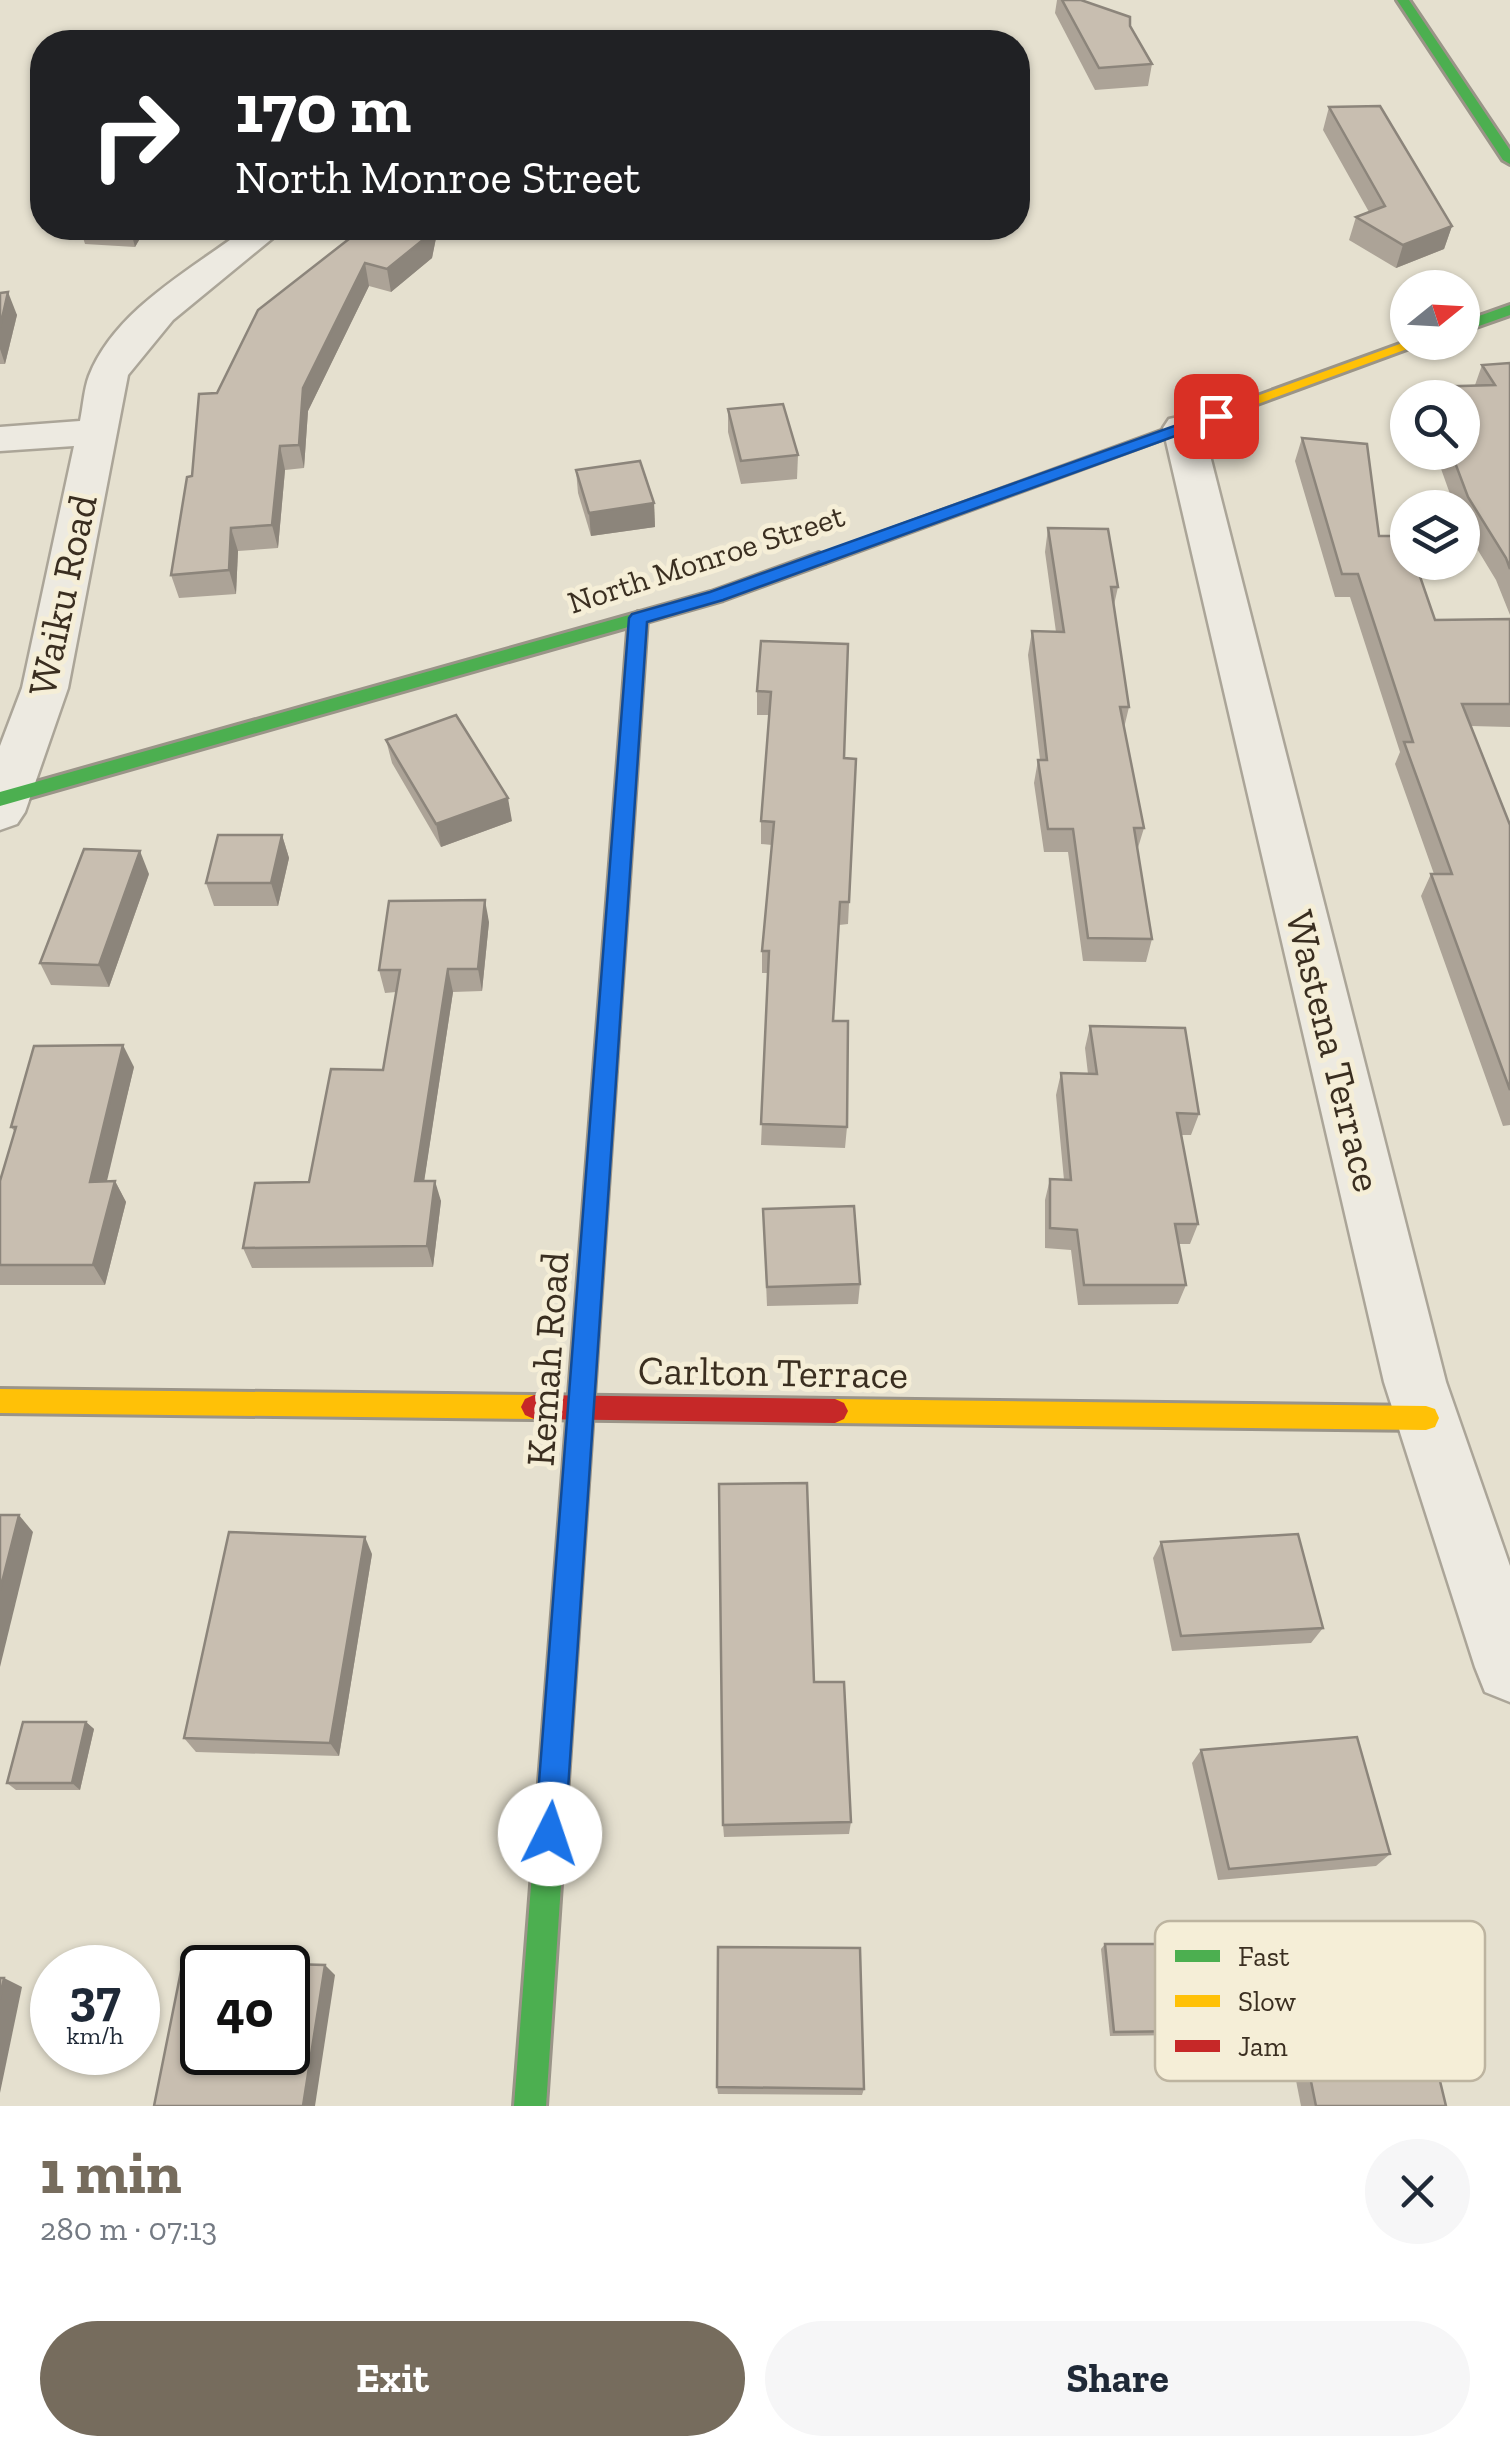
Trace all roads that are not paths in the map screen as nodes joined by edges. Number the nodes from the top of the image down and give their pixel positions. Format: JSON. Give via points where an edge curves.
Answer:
{"nodes":[{"id":1,"x":1403,"y":0,"type":"edge"},
{"id":2,"x":1510,"y":160,"type":"edge"},
{"id":3,"x":251,"y":240,"type":"edge"},
{"id":4,"x":1510,"y":310,"type":"edge"},
{"id":5,"x":1480,"y":321,"type":"edge"},
{"id":6,"x":1390,"y":353,"type":"edge"},
{"id":7,"x":1183,"y":428,"type":"junction"},
{"id":8,"x":97,"y":432,"type":"junction"},
{"id":9,"x":0,"y":438,"type":"edge"},
{"id":10,"x":638,"y":618,"type":"junction"},
{"id":11,"x":2,"y":803,"type":"edge"},
{"id":12,"x":0,"y":1400,"type":"edge"},
{"id":13,"x":581,"y":1408,"type":"junction"},
{"id":14,"x":1426,"y":1418,"type":"junction"},
{"id":15,"x":1510,"y":1667,"type":"edge"},
{"id":16,"x":530,"y":2106,"type":"edge"}],
"edges":[{"from":1,"to":2,"type":"street"},
{"from":3,"to":8,"type":"street","name":"Waiku Road","via":[[146,320],[124,346],[109,375]]},
{"from":4,"to":5,"type":"street"},
{"from":6,"to":7,"type":"street","name":"North Monroe Street"},
{"from":7,"to":10,"type":"street","name":"North Monroe Street","via":[[717,596]]},
{"from":7,"to":14,"type":"street","name":"Wastena Terrace"},
{"from":8,"to":9,"type":"street"},
{"from":8,"to":11,"type":"street","name":"Waiku Road","via":[[45,688]]},
{"from":10,"to":11,"type":"street","name":"North Monroe Street"},
{"from":10,"to":13,"type":"street","name":"Kemah Road"},
{"from":12,"to":13,"type":"street","name":"Carlton Terrace"},
{"from":13,"to":14,"type":"street","name":"Carlton Terrace"},
{"from":13,"to":16,"type":"street","name":"Kemah Road"},
{"from":14,"to":15,"type":"street","name":"Wastena Terrace"}]}
